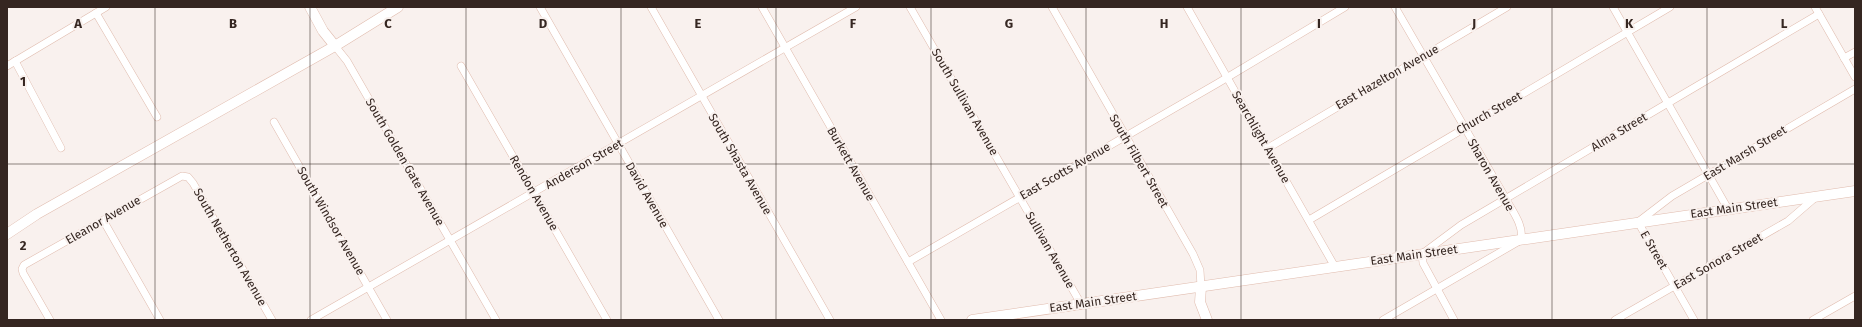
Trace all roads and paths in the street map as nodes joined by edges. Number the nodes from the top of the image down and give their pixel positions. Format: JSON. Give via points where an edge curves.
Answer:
{"nodes":[{"id":1,"x":106,"y":7,"type":"edge"},
{"id":2,"x":310,"y":7,"type":"edge"},
{"id":3,"x":398,"y":7,"type":"edge"},
{"id":4,"x":540,"y":7,"type":"edge"},
{"id":5,"x":651,"y":7,"type":"edge"},
{"id":6,"x":762,"y":7,"type":"edge"},
{"id":7,"x":856,"y":7,"type":"edge"},
{"id":8,"x":910,"y":7,"type":"edge"},
{"id":9,"x":1052,"y":7,"type":"edge"},
{"id":10,"x":1187,"y":7,"type":"edge"},
{"id":11,"x":1345,"y":7,"type":"edge"},
{"id":12,"x":1395,"y":7,"type":"edge"},
{"id":13,"x":1507,"y":7,"type":"edge"},
{"id":14,"x":1613,"y":7,"type":"edge"},
{"id":15,"x":1670,"y":7,"type":"edge"},
{"id":16,"x":1815,"y":7,"type":"edge"},
{"id":17,"x":96,"y":13,"type":"junction"},
{"id":18,"x":1819,"y":14,"type":"junction"},
{"id":19,"x":1627,"y":31,"type":"junction"},
{"id":20,"x":335,"y":46,"type":"junction"},
{"id":21,"x":785,"y":48,"type":"junction"},
{"id":22,"x":1855,"y":52,"type":"edge"},
{"id":23,"x":1424,"y":56,"type":"junction"},
{"id":24,"x":1844,"y":58,"type":"junction"},
{"id":25,"x":15,"y":62,"type":"junction"},
{"id":26,"x":7,"y":66,"type":"edge"},
{"id":27,"x":461,"y":66,"type":"dead end"},
{"id":28,"x":1227,"y":77,"type":"junction"},
{"id":29,"x":1855,"y":77,"type":"edge"},
{"id":30,"x":1855,"y":89,"type":"edge"},
{"id":31,"x":701,"y":96,"type":"junction"},
{"id":32,"x":1668,"y":103,"type":"junction"},
{"id":33,"x":157,"y":117,"type":"dead end"},
{"id":34,"x":274,"y":122,"type":"dead end"},
{"id":35,"x":1464,"y":128,"type":"junction"},
{"id":36,"x":1125,"y":136,"type":"junction"},
{"id":37,"x":618,"y":144,"type":"junction"},
{"id":38,"x":61,"y":148,"type":"dead end"},
{"id":39,"x":1268,"y":148,"type":"junction"},
{"id":40,"x":1709,"y":174,"type":"junction"},
{"id":41,"x":186,"y":176,"type":"joint"},
{"id":42,"x":1855,"y":191,"type":"edge"},
{"id":43,"x":534,"y":193,"type":"junction"},
{"id":44,"x":1817,"y":196,"type":"junction"},
{"id":45,"x":1020,"y":197,"type":"junction"},
{"id":46,"x":1506,"y":199,"type":"junction"},
{"id":47,"x":1728,"y":209,"type":"junction"},
{"id":48,"x":103,"y":220,"type":"junction"},
{"id":49,"x":1309,"y":220,"type":"junction"},
{"id":50,"x":1638,"y":222,"type":"junction"},
{"id":51,"x":7,"y":234,"type":"edge"},
{"id":52,"x":1521,"y":240,"type":"junction"},
{"id":53,"x":450,"y":241,"type":"junction"},
{"id":54,"x":1422,"y":254,"type":"junction"},
{"id":55,"x":908,"y":262,"type":"junction"},
{"id":56,"x":1335,"y":267,"type":"junction"},
{"id":57,"x":1674,"y":286,"type":"junction"},
{"id":58,"x":369,"y":287,"type":"junction"},
{"id":59,"x":1200,"y":287,"type":"junction"},
{"id":60,"x":1436,"y":289,"type":"junction"},
{"id":61,"x":1855,"y":296,"type":"edge"},
{"id":62,"x":1081,"y":304,"type":"junction"},
{"id":63,"x":50,"y":320,"type":"edge"},
{"id":64,"x":160,"y":320,"type":"edge"},
{"id":65,"x":272,"y":320,"type":"edge"},
{"id":66,"x":311,"y":320,"type":"edge"},
{"id":67,"x":387,"y":320,"type":"edge"},
{"id":68,"x":496,"y":320,"type":"edge"},
{"id":69,"x":607,"y":320,"type":"edge"},
{"id":70,"x":718,"y":320,"type":"edge"},
{"id":71,"x":830,"y":320,"type":"edge"},
{"id":72,"x":941,"y":320,"type":"edge"},
{"id":73,"x":972,"y":320,"type":"edge"},
{"id":74,"x":1207,"y":320,"type":"edge"},
{"id":75,"x":1383,"y":320,"type":"edge"},
{"id":76,"x":1454,"y":320,"type":"edge"},
{"id":77,"x":1615,"y":320,"type":"edge"},
{"id":78,"x":1694,"y":320,"type":"edge"},
{"id":79,"x":1813,"y":320,"type":"edge"}],
"edges":[{"from":1,"to":17,"type":"street"},
{"from":2,"to":20,"type":"main road","name":"South Golden Gate Avenue","via":[[323,31]]},
{"from":3,"to":20,"type":"main road"},
{"from":4,"to":37,"type":"street","name":"David Avenue"},
{"from":5,"to":31,"type":"street","name":"South Shasta Avenue"},
{"from":6,"to":21,"type":"street","name":"Burkett Avenue"},
{"from":7,"to":21,"type":"street","name":"Anderson Street"},
{"from":8,"to":45,"type":"street","name":"South Sullivan Avenue"},
{"from":9,"to":36,"type":"street","name":"South Filbert Street"},
{"from":10,"to":28,"type":"street","name":"Searchlight Avenue"},
{"from":11,"to":28,"type":"street","name":"East Scotts Avenue"},
{"from":12,"to":23,"type":"street","name":"Sharon Avenue"},
{"from":13,"to":23,"type":"street","name":"East Hazelton Avenue"},
{"from":14,"to":19,"type":"street"},
{"from":15,"to":19,"type":"street","name":"Church Street"},
{"from":16,"to":18,"type":"street"},
{"from":17,"to":25,"type":"street"},
{"from":17,"to":33,"type":"street"},
{"from":18,"to":24,"type":"street"},
{"from":18,"to":32,"type":"street","name":"Alma Street"},
{"from":19,"to":32,"type":"street"},
{"from":19,"to":35,"type":"street","name":"Church Street"},
{"from":20,"to":51,"type":"main road","via":[[37,214]]},
{"from":20,"to":53,"type":"street","name":"South Golden Gate Avenue","via":[[347,61]]},
{"from":21,"to":31,"type":"street","name":"Anderson Street"},
{"from":21,"to":55,"type":"street","name":"Burkett Avenue"},
{"from":22,"to":24,"type":"street"},
{"from":23,"to":35,"type":"street","name":"Sharon Avenue"},
{"from":23,"to":39,"type":"street","name":"East Hazelton Avenue"},
{"from":24,"to":29,"type":"street"},
{"from":25,"to":26,"type":"street"},
{"from":25,"to":38,"type":"street"},
{"from":27,"to":43,"type":"street","name":"Rendon Avenue"},
{"from":28,"to":36,"type":"street","name":"East Scotts Avenue"},
{"from":28,"to":39,"type":"street","name":"Searchlight Avenue"},
{"from":30,"to":40,"type":"street","name":"East Marsh Street"},
{"from":31,"to":37,"type":"street","name":"Anderson Street"},
{"from":31,"to":71,"type":"street","name":"South Shasta Avenue"},
{"from":32,"to":40,"type":"street"},
{"from":32,"to":46,"type":"street","name":"Alma Street"},
{"from":34,"to":58,"type":"street","name":"South Windsor Avenue"},
{"from":35,"to":46,"type":"street","name":"Sharon Avenue"},
{"from":35,"to":49,"type":"street","name":"Church Street"},
{"from":36,"to":45,"type":"street","name":"East Scotts Avenue"},
{"from":36,"to":59,"type":"street","name":"South Filbert Street","via":[[1193,254],[1200,270]]},
{"from":37,"to":43,"type":"street","name":"Anderson Street"},
{"from":37,"to":70,"type":"street","name":"David Avenue"},
{"from":39,"to":49,"type":"street","name":"Searchlight Avenue"},
{"from":40,"to":47,"type":"street"},
{"from":40,"to":50,"type":"street","name":"East Marsh Street","via":[[1672,196]]},
{"from":41,"to":48,"type":"street","name":"Eleanor Avenue","via":[[176,178]]},
{"from":41,"to":65,"type":"street","name":"South Netherton Avenue","via":[[193,183]]},
{"from":42,"to":44,"type":"main road","name":"East Main Street"},
{"from":43,"to":53,"type":"street","name":"Anderson Street"},
{"from":43,"to":69,"type":"street","name":"Rendon Avenue"},
{"from":44,"to":47,"type":"main road","name":"East Main Street"},
{"from":44,"to":57,"type":"street","name":"East Sonora Street","via":[[1788,221]]},
{"from":45,"to":55,"type":"street","name":"East Scotts Avenue"},
{"from":45,"to":62,"type":"street","name":"Sullivan Avenue"},
{"from":46,"to":52,"type":"street","name":"Sharon Avenue","via":[[1522,229]]},
{"from":46,"to":54,"type":"street","name":"Alma Street","via":[[1461,225]]},
{"from":47,"to":50,"type":"main road","name":"East Main Street"},
{"from":48,"to":63,"type":"street","name":"Eleanor Avenue","via":[[24,265],[22,269]]},
{"from":48,"to":64,"type":"street"},
{"from":49,"to":56,"type":"street","name":"Searchlight Avenue"},
{"from":50,"to":52,"type":"main road","name":"East Main Street"},
{"from":50,"to":57,"type":"street","name":"E Street"},
{"from":52,"to":54,"type":"main road","name":"East Main Street"},
{"from":52,"to":60,"type":"street"},
{"from":53,"to":58,"type":"street","name":"Anderson Street"},
{"from":53,"to":68,"type":"street","name":"South Golden Gate Avenue"},
{"from":54,"to":56,"type":"main road","name":"East Main Street"},
{"from":54,"to":60,"type":"street","via":[[1425,268]]},
{"from":55,"to":72,"type":"street","name":"Burkett Avenue"},
{"from":56,"to":59,"type":"main road","name":"East Main Street"},
{"from":57,"to":77,"type":"street","name":"East Sonora Street"},
{"from":57,"to":78,"type":"street","name":"E Street"},
{"from":58,"to":66,"type":"street","name":"Anderson Street"},
{"from":58,"to":67,"type":"street","name":"South Windsor Avenue"},
{"from":59,"to":62,"type":"main road","name":"East Main Street"},
{"from":59,"to":74,"type":"main road","name":"South Filbert Street","via":[[1200,302]]},
{"from":60,"to":75,"type":"street"},
{"from":60,"to":76,"type":"street"},
{"from":61,"to":79,"type":"street"},
{"from":62,"to":73,"type":"main road","name":"East Main Street"}]}
